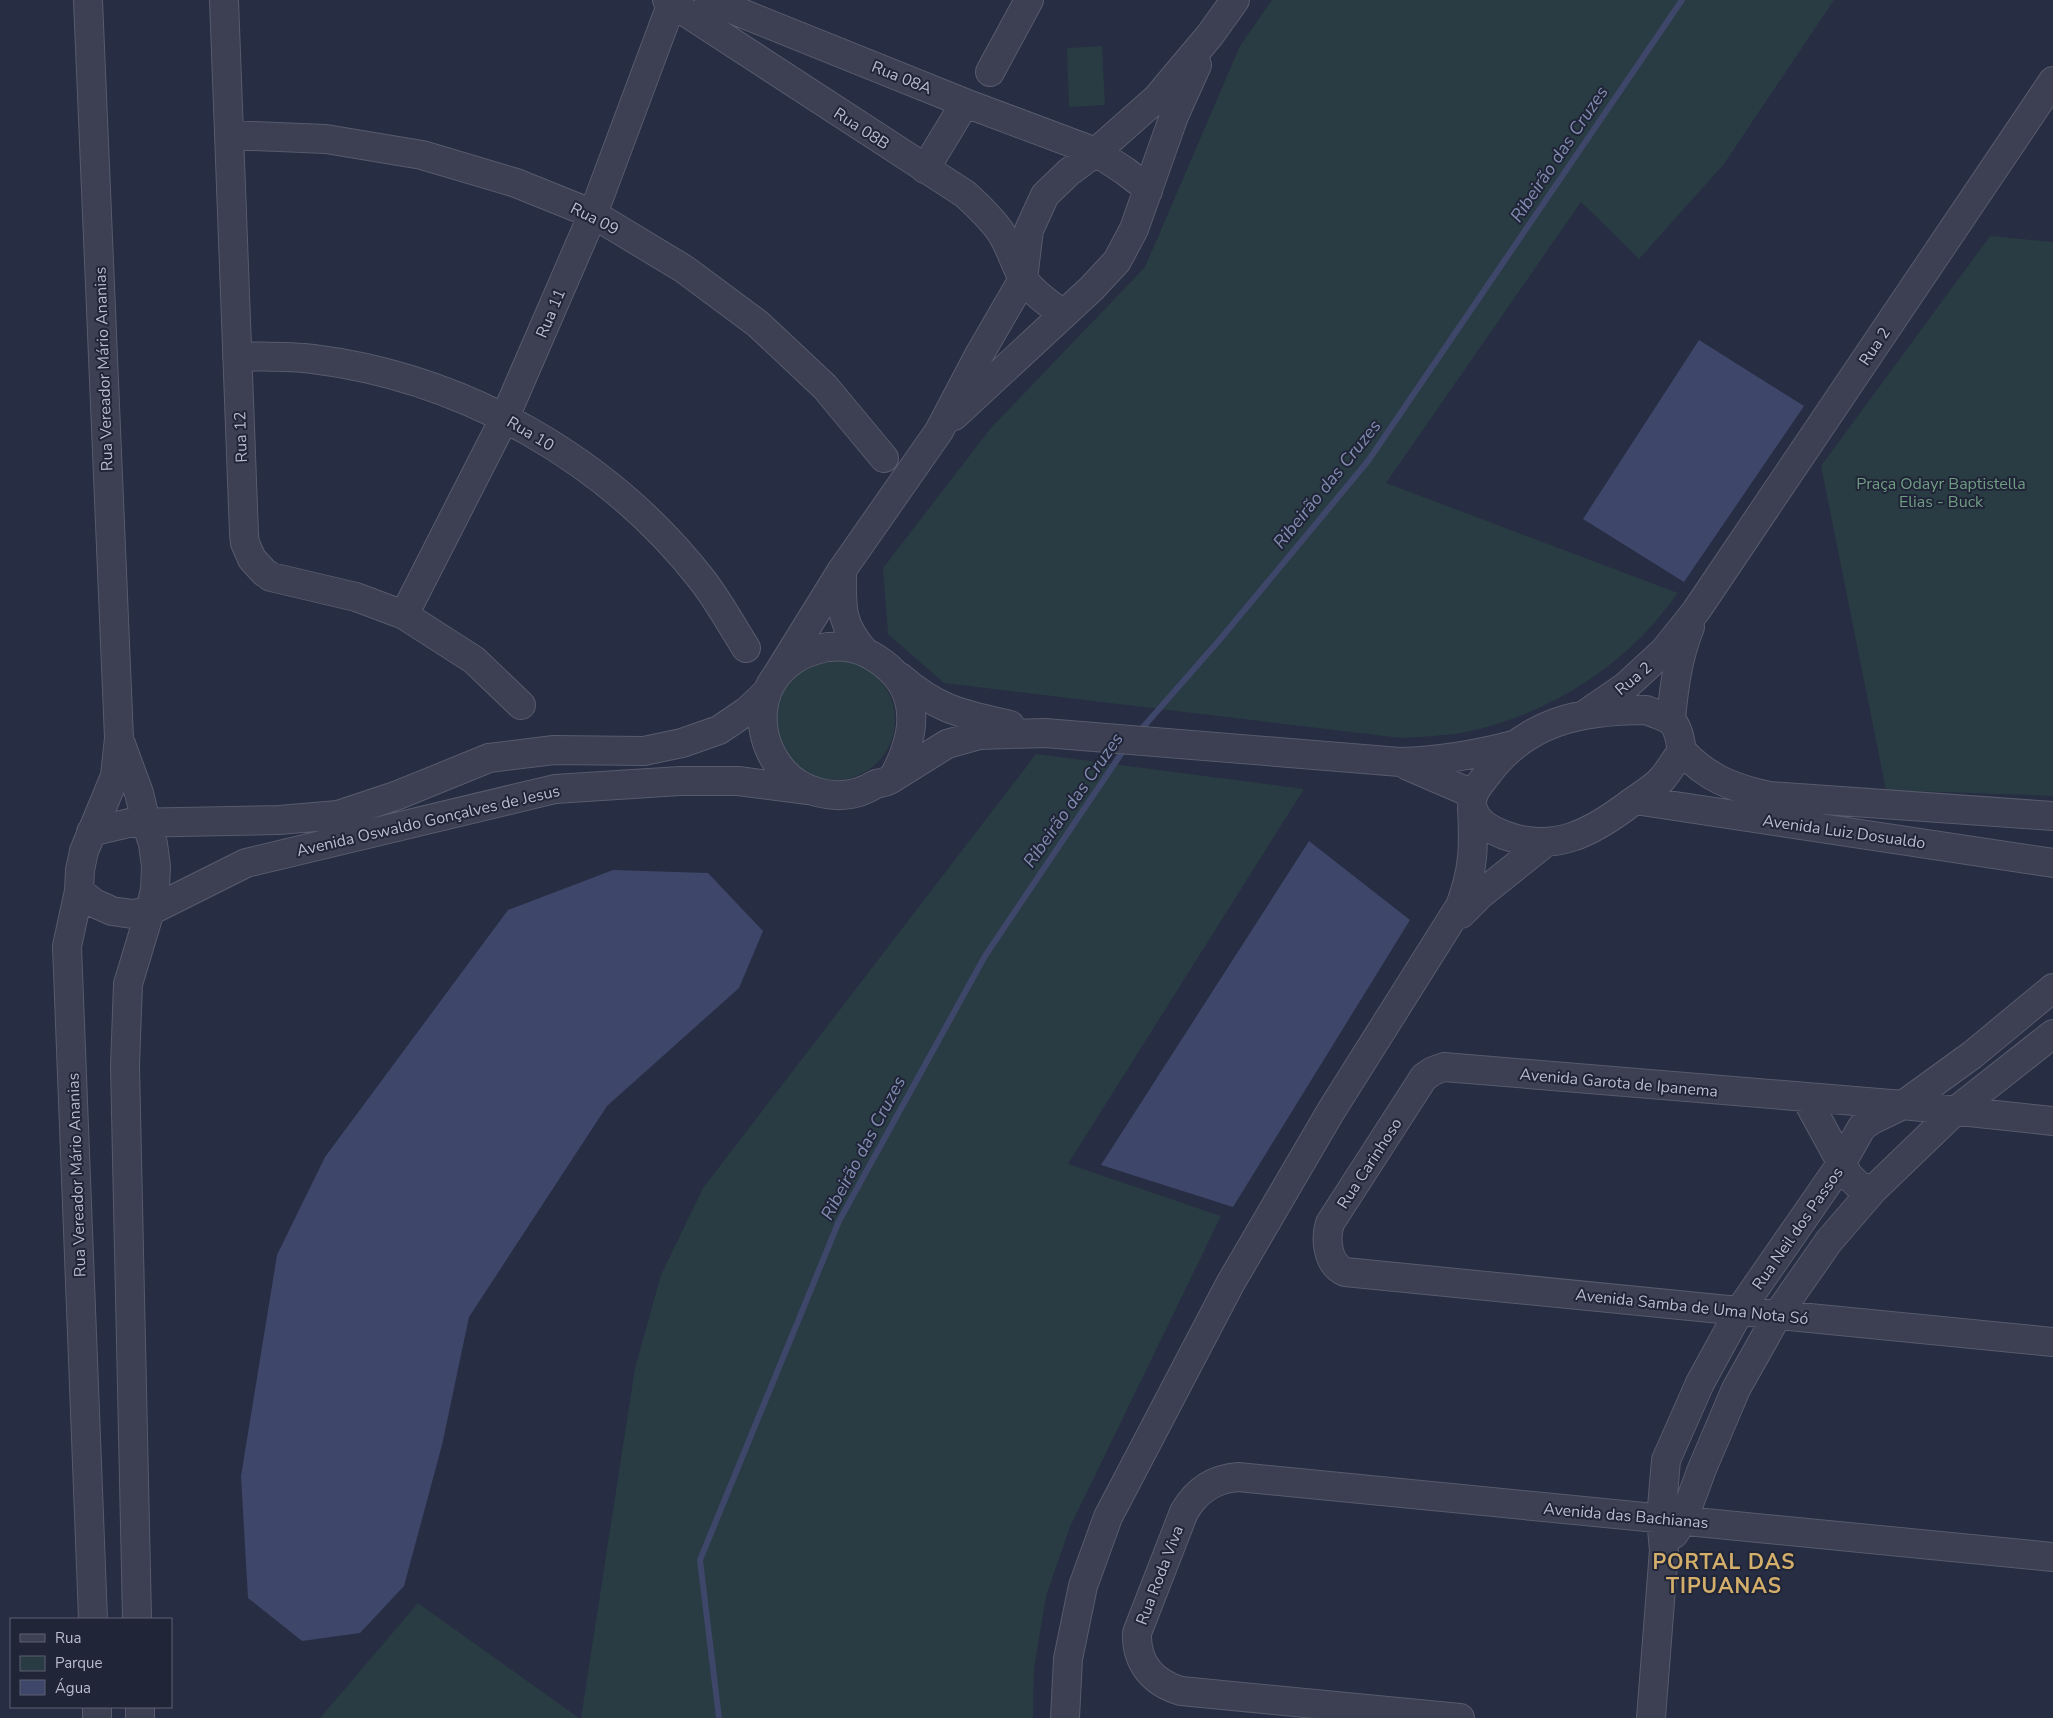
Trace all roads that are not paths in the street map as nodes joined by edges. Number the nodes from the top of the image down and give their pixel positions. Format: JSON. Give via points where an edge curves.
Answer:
{"nodes":[{"id":1,"x":88,"y":0,"type":"edge"},
{"id":2,"x":224,"y":0,"type":"edge"},
{"id":3,"x":709,"y":0,"type":"edge"},
{"id":4,"x":1029,"y":0,"type":"edge"},
{"id":5,"x":1235,"y":0,"type":"edge"},
{"id":6,"x":671,"y":1,"type":"edge"},
{"id":7,"x":1210,"y":35,"type":"junction"},
{"id":8,"x":990,"y":72,"type":"dead end"},
{"id":9,"x":2053,"y":81,"type":"edge"},
{"id":10,"x":965,"y":103,"type":"junction"},
{"id":11,"x":229,"y":135,"type":"junction"},
{"id":12,"x":1096,"y":152,"type":"junction"},
{"id":13,"x":926,"y":169,"type":"junction"},
{"id":14,"x":1148,"y":191,"type":"junction"},
{"id":15,"x":593,"y":214,"type":"junction"},
{"id":16,"x":1023,"y":279,"type":"junction"},
{"id":17,"x":1063,"y":313,"type":"junction"},
{"id":18,"x":237,"y":356,"type":"junction"},
{"id":19,"x":505,"y":417,"type":"junction"},
{"id":20,"x":939,"y":431,"type":"junction"},
{"id":21,"x":884,"y":458,"type":"dead end"},
{"id":22,"x":842,"y":570,"type":"junction"},
{"id":23,"x":1696,"y":611,"type":"junction"},
{"id":24,"x":404,"y":615,"type":"junction"},
{"id":25,"x":746,"y":648,"type":"dead end"},
{"id":26,"x":865,"y":652,"type":"junction"},
{"id":27,"x":890,"y":668,"type":"junction"},
{"id":28,"x":772,"y":684,"type":"junction"},
{"id":29,"x":521,"y":706,"type":"dead end"},
{"id":30,"x":1584,"y":715,"type":"junction"},
{"id":31,"x":1671,"y":719,"type":"junction"},
{"id":32,"x":1045,"y":733,"type":"junction"},
{"id":33,"x":119,"y":738,"type":"junction"},
{"id":34,"x":1513,"y":745,"type":"junction"},
{"id":35,"x":1682,"y":751,"type":"junction"},
{"id":36,"x":1400,"y":762,"type":"junction"},
{"id":37,"x":891,"y":779,"type":"junction"},
{"id":38,"x":808,"y":790,"type":"junction"},
{"id":39,"x":1635,"y":800,"type":"junction"},
{"id":40,"x":1473,"y":801,"type":"junction"},
{"id":41,"x":2053,"y":816,"type":"edge"},
{"id":42,"x":146,"y":822,"type":"junction"},
{"id":43,"x":91,"y":832,"type":"junction"},
{"id":44,"x":1546,"y":842,"type":"junction"},
{"id":45,"x":2053,"y":863,"type":"edge"},
{"id":46,"x":79,"y":890,"type":"junction"},
{"id":47,"x":150,"y":910,"type":"junction"},
{"id":48,"x":1441,"y":935,"type":"junction"},
{"id":49,"x":2051,"y":993,"type":"edge"},
{"id":50,"x":2053,"y":1034,"type":"edge"},
{"id":51,"x":1433,"y":1070,"type":"joint"},
{"id":52,"x":1806,"y":1098,"type":"junction"},
{"id":53,"x":1903,"y":1105,"type":"junction"},
{"id":54,"x":1954,"y":1112,"type":"junction"},
{"id":55,"x":2053,"y":1121,"type":"edge"},
{"id":56,"x":1841,"y":1164,"type":"junction"},
{"id":57,"x":1873,"y":1190,"type":"junction"},
{"id":58,"x":1334,"y":1263,"type":"joint"},
{"id":59,"x":1740,"y":1310,"type":"junction"},
{"id":60,"x":1778,"y":1314,"type":"junction"},
{"id":61,"x":2053,"y":1342,"type":"edge"},
{"id":62,"x":1202,"y":1490,"type":"joint"},
{"id":63,"x":1672,"y":1519,"type":"junction"},
{"id":64,"x":2053,"y":1557,"type":"edge"},
{"id":65,"x":93,"y":1618,"type":"edge"},
{"id":66,"x":138,"y":1618,"type":"edge"},
{"id":67,"x":1065,"y":1718,"type":"edge"},
{"id":68,"x":1460,"y":1718,"type":"edge"},
{"id":69,"x":1651,"y":1718,"type":"edge"}],
"edges":[{"from":1,"to":33,"type":"street","name":"Rua Vereador Mário Ananias"},
{"from":2,"to":11,"type":"street","name":"Rua 12"},
{"from":3,"to":10,"type":"street","name":"Rua 08A"},
{"from":4,"to":8,"type":"street"},
{"from":5,"to":7,"type":"street"},
{"from":6,"to":13,"type":"street","name":"Rua 08B"},
{"from":6,"to":15,"type":"street","name":"Rua 11"},
{"from":7,"to":12,"type":"street","via":[[1157,98]]},
{"from":7,"to":14,"type":"street","via":[[1174,116]]},
{"from":9,"to":23,"type":"street","name":"Rua 2"},
{"from":10,"to":12,"type":"street","name":"Rua 08A"},
{"from":10,"to":13,"type":"street"},
{"from":11,"to":15,"type":"street","name":"Rua 09","via":[[326,139],[422,155],[516,182]]},
{"from":11,"to":18,"type":"street","name":"Rua 12"},
{"from":12,"to":14,"type":"street","name":"Rua 08A"},
{"from":12,"to":16,"type":"street","via":[[1045,195],[1029,230]]},
{"from":13,"to":16,"type":"street","name":"Rua 08B","via":[[965,194],[984,212],[1000,232]]},
{"from":14,"to":17,"type":"street","name":"Avenida Oswaldo Gonçalves de Jesus","via":[[1134,229],[1117,261]]},
{"from":15,"to":19,"type":"street","name":"Rua 11"},
{"from":15,"to":21,"type":"street","name":"Rua 09","via":[[684,269],[758,324],[825,387]]},
{"from":16,"to":17,"type":"street"},
{"from":16,"to":20,"type":"street","name":"Avenida Oswaldo Gonçalves de Jesus"},
{"from":17,"to":20,"type":"street","name":"Avenida Oswaldo Gonçalves de Jesus"},
{"from":18,"to":19,"type":"street","name":"Rua 10","via":[[312,359],[386,373],[457,396]]},
{"from":18,"to":24,"type":"street","name":"Rua 12","via":[[244,534],[252,559],[264,572],[279,580],[356,597]]},
{"from":19,"to":24,"type":"street","name":"Rua 11"},
{"from":19,"to":25,"type":"street","name":"Rua 10","via":[[591,470],[651,522],[703,581]]},
{"from":20,"to":22,"type":"street","name":"Avenida Oswaldo Gonçalves de Jesus"},
{"from":22,"to":26,"type":"street","via":[[847,628]]},
{"from":22,"to":28,"type":"street","name":"Avenida Oswaldo Gonçalves de Jesus"},
{"from":23,"to":30,"type":"street","name":"Rua 2","via":[[1664,651],[1626,686]]},
{"from":23,"to":31,"type":"street","name":"Rua 2","via":[[1683,644]]},
{"from":24,"to":29,"type":"street","name":"Rua 12","via":[[474,660]]},
{"from":26,"to":27,"type":"street"},
{"from":26,"to":28,"type":"street","via":[[847,646],[827,646],[808,652],[791,661]]},
{"from":27,"to":32,"type":"street","via":[[944,708]]},
{"from":27,"to":37,"type":"street","via":[[904,686],[911,709],[911,732],[904,755]]},
{"from":28,"to":38,"type":"street","via":[[762,715],[764,738],[773,759],[788,777]]},
{"from":28,"to":42,"type":"street","name":"Avenida Oswaldo Gonçalves de Jesus","via":[[747,711],[719,730],[682,744],[644,751],[554,750],[489,758],[338,815],[279,820]]},
{"from":30,"to":31,"type":"street","via":[[1646,710]]},
{"from":30,"to":34,"type":"street","via":[[1536,730]]},
{"from":31,"to":35,"type":"street","via":[[1679,733]]},
{"from":32,"to":36,"type":"street"},
{"from":32,"to":37,"type":"street","via":[[979,735],[947,744]]},
{"from":33,"to":42,"type":"street","name":"Rua Vereador Mário Ananias"},
{"from":33,"to":43,"type":"street","name":"Rua Vereador Mário Ananias","via":[[115,776]]},
{"from":34,"to":36,"type":"street","via":[[1438,761]]},
{"from":34,"to":40,"type":"street","via":[[1494,764]]},
{"from":35,"to":39,"type":"street","via":[[1661,780]]},
{"from":35,"to":41,"type":"street","name":"Avenida Luiz Dosualdo","via":[[1696,766],[1719,780],[1769,796]]},
{"from":36,"to":40,"type":"street"},
{"from":37,"to":38,"type":"street","via":[[860,792],[842,795]]},
{"from":38,"to":47,"type":"street","name":"Avenida Oswaldo Gonçalves de Jesus","via":[[738,781],[680,781],[555,789],[246,863]]},
{"from":39,"to":44,"type":"street","via":[[1609,820],[1580,835]]},
{"from":39,"to":45,"type":"street","name":"Avenida Luiz Dosualdo"},
{"from":40,"to":44,"type":"street","via":[[1480,822],[1495,831],[1528,841]]},
{"from":40,"to":48,"type":"street","via":[[1474,850],[1470,882],[1460,906]]},
{"from":42,"to":43,"type":"street"},
{"from":42,"to":47,"type":"street","via":[[156,866]]},
{"from":43,"to":46,"type":"street","name":"Rua Vereador Mário Ananias","via":[[80,870]]},
{"from":44,"to":48,"type":"street","via":[[1481,894]]},
{"from":46,"to":47,"type":"street","via":[[94,903],[112,911],[132,914]]},
{"from":46,"to":65,"type":"street","name":"Rua Vereador Mário Ananias","via":[[67,946]]},
{"from":47,"to":66,"type":"street","via":[[128,984],[125,1066]]},
{"from":48,"to":67,"type":"street","via":[[1336,1103],[1230,1284],[1108,1516],[1083,1586],[1068,1659]]},
{"from":49,"to":53,"type":"street","name":"Rua Neil dos Passos"},
{"from":50,"to":54,"type":"street","name":"Rua Neil dos Passos"},
{"from":51,"to":52,"type":"street","name":"Avenida Garota de Ipanema","via":[[1450,1068]]},
{"from":51,"to":58,"type":"street","name":"Rua Carinhoso","via":[[1424,1077],[1330,1223],[1327,1235]]},
{"from":52,"to":53,"type":"street","name":"Avenida Garota de Ipanema"},
{"from":52,"to":56,"type":"street"},
{"from":53,"to":54,"type":"street","name":"Avenida Garota de Ipanema"},
{"from":53,"to":56,"type":"street","name":"Rua Neil dos Passos","via":[[1862,1128]]},
{"from":54,"to":55,"type":"street","name":"Avenida Garota de Ipanema"},
{"from":54,"to":57,"type":"street","name":"Rua Neil dos Passos"},
{"from":56,"to":57,"type":"street","via":[[1859,1186]]},
{"from":56,"to":59,"type":"street","name":"Rua Neil dos Passos"},
{"from":57,"to":60,"type":"street","name":"Rua Neil dos Passos","via":[[1829,1241]]},
{"from":58,"to":59,"type":"street","name":"Avenida Samba de Uma Nota Só","via":[[1345,1272]]},
{"from":59,"to":60,"type":"street","name":"Avenida Samba de Uma Nota Só"},
{"from":59,"to":63,"type":"street","name":"Rua Neil dos Passos","via":[[1700,1383],[1666,1460]]},
{"from":60,"to":61,"type":"street","name":"Avenida Samba de Uma Nota Só"},
{"from":60,"to":63,"type":"street","name":"Rua Neil dos Passos","via":[[1736,1390],[1702,1469]]},
{"from":62,"to":63,"type":"street","name":"Avenida das Bachianas","via":[[1219,1480],[1238,1477]]},
{"from":62,"to":68,"type":"street","name":"Rua Roda Viva","via":[[1184,1512],[1137,1633],[1138,1650],[1150,1674],[1164,1685],[1181,1691]]},
{"from":63,"to":64,"type":"street","name":"Avenida das Bachianas"},
{"from":63,"to":69,"type":"street","name":"Rua Neil dos Passos","via":[[1664,1550]]}]}
